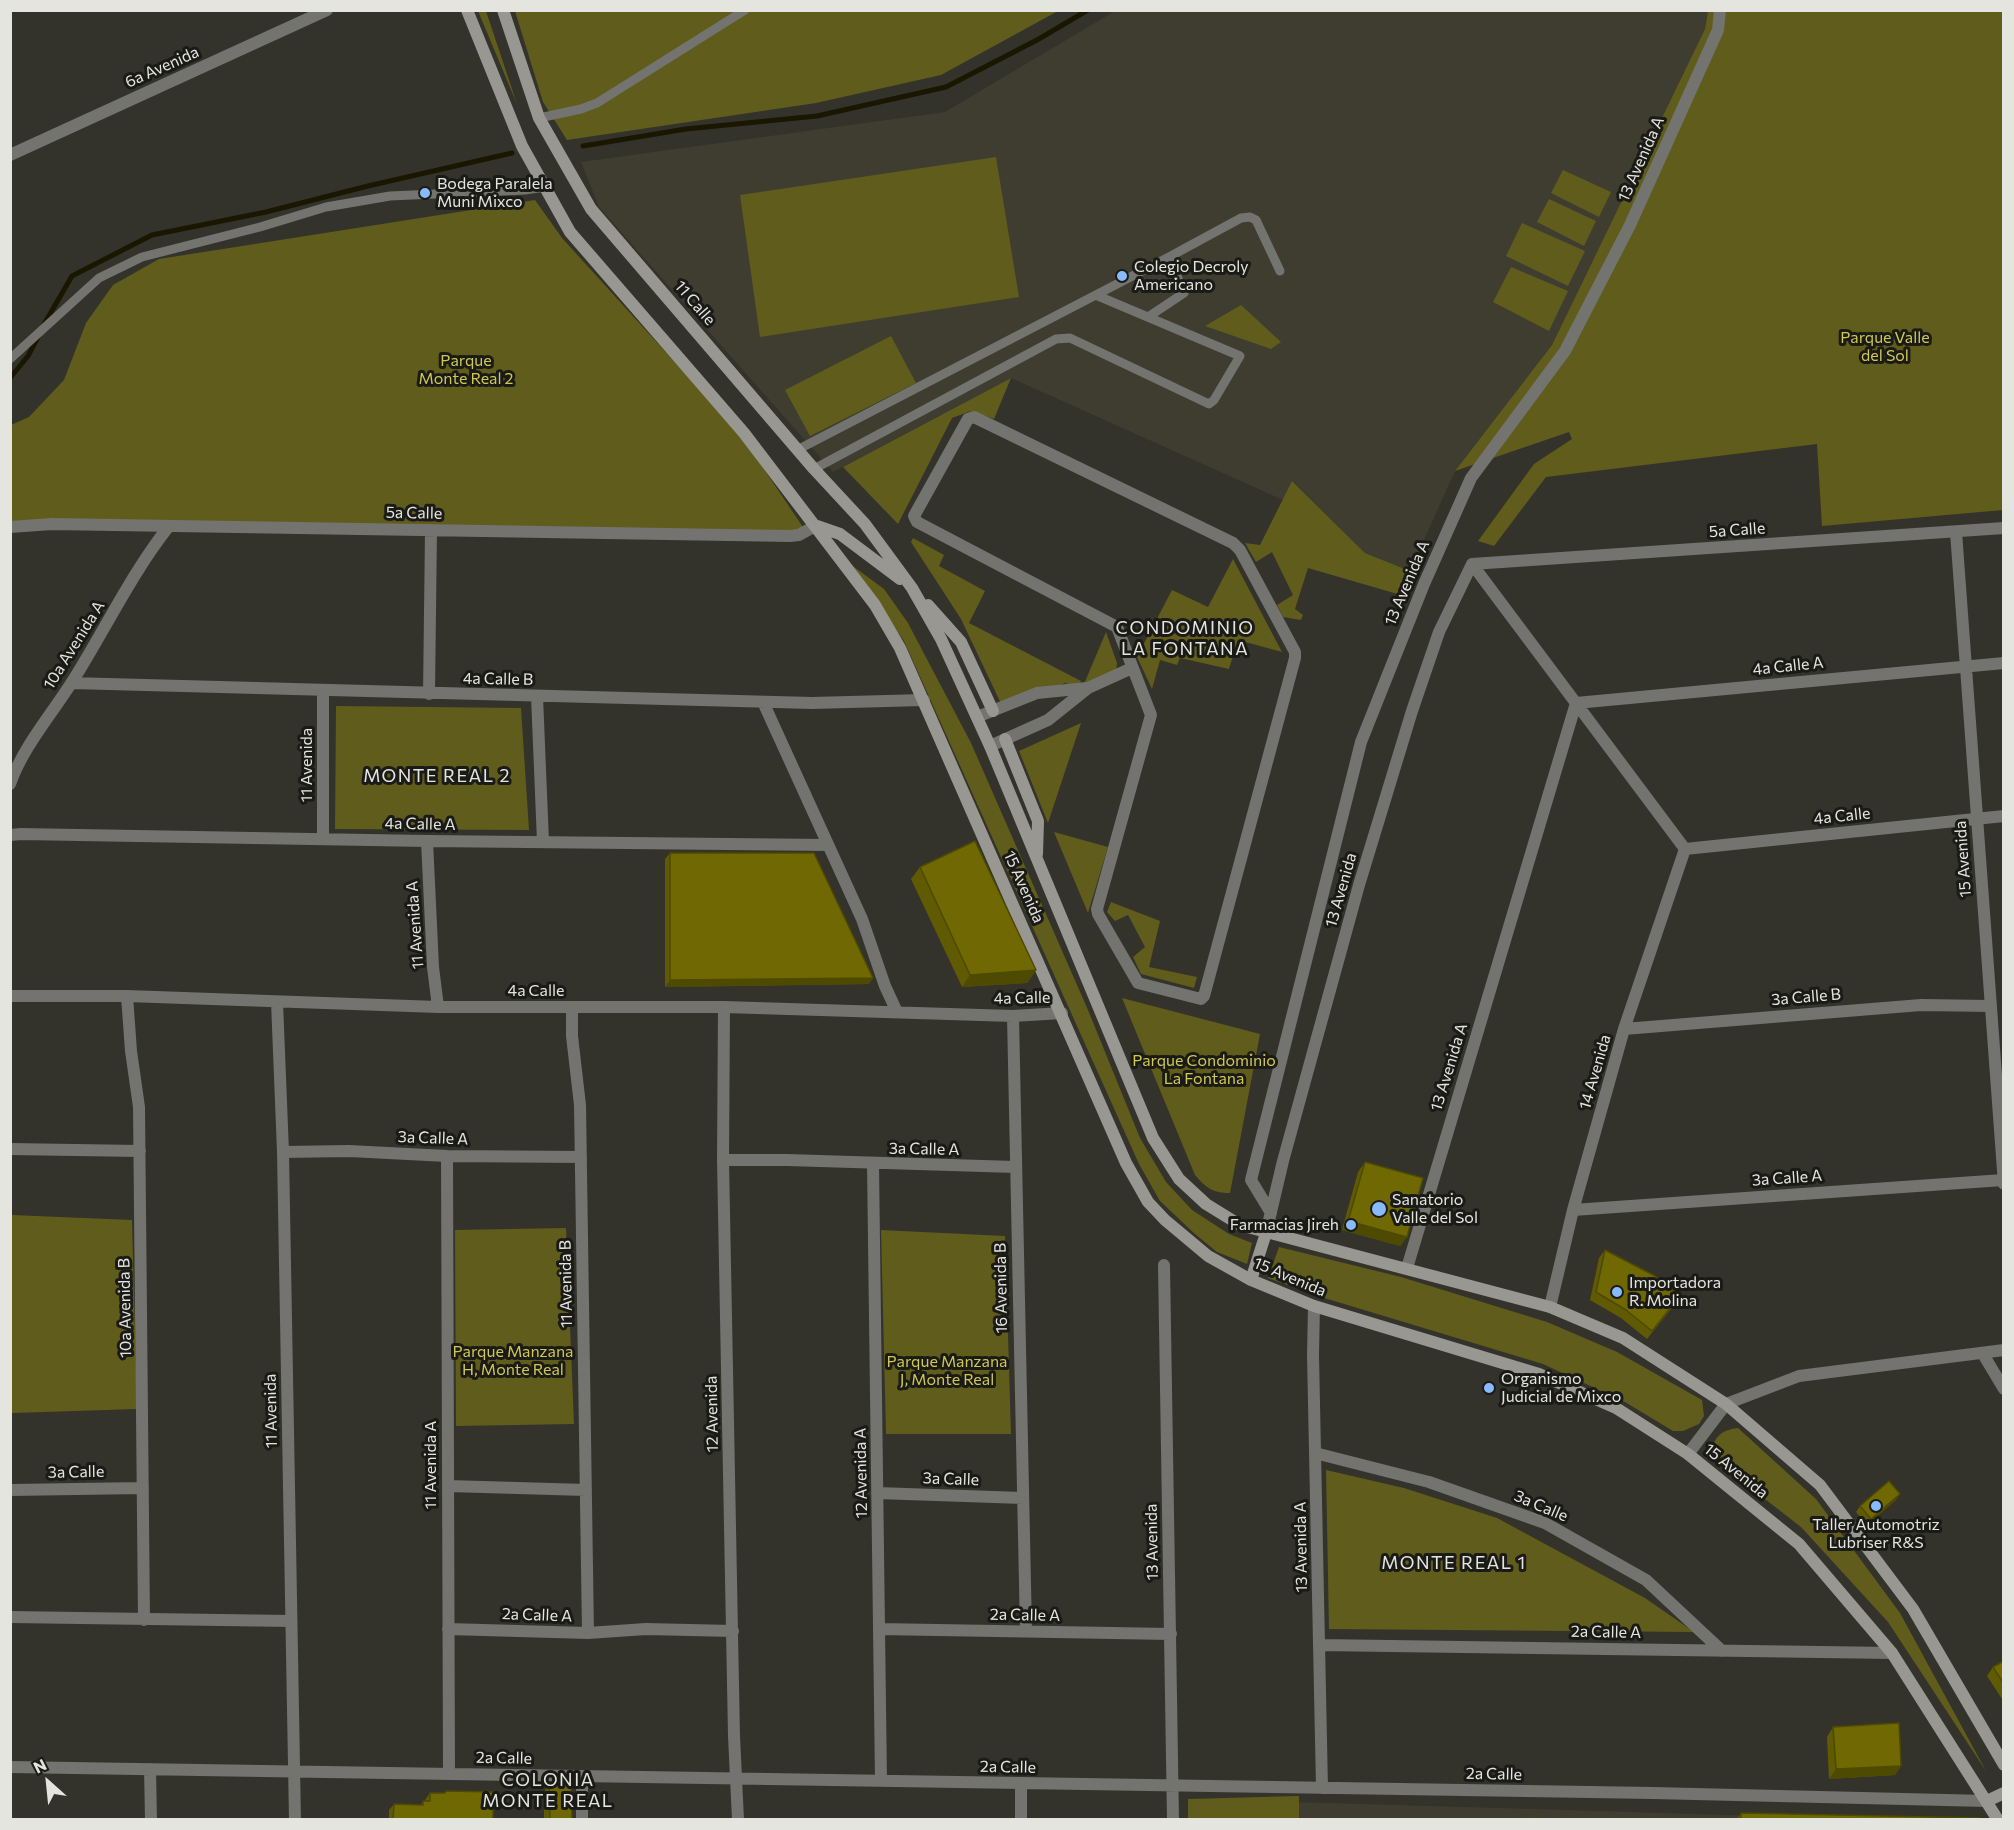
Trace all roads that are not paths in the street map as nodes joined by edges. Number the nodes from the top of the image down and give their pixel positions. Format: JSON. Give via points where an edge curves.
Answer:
{"nodes":[{"id":1,"x":327,"y":10,"type":"edge"},
{"id":2,"x":467,"y":10,"type":"edge"},
{"id":3,"x":503,"y":10,"type":"edge"},
{"id":4,"x":745,"y":10,"type":"edge"},
{"id":5,"x":1720,"y":10,"type":"edge"},
{"id":6,"x":539,"y":118,"type":"junction"},
{"id":7,"x":10,"y":154,"type":"edge"},
{"id":8,"x":545,"y":186,"type":"junction"},
{"id":9,"x":1169,"y":257,"type":"junction"},
{"id":10,"x":1280,"y":271,"type":"dead end"},
{"id":11,"x":1098,"y":296,"type":"junction"},
{"id":12,"x":1148,"y":317,"type":"junction"},
{"id":13,"x":10,"y":359,"type":"edge"},
{"id":14,"x":799,"y":449,"type":"junction"},
{"id":15,"x":814,"y":469,"type":"junction"},
{"id":16,"x":169,"y":526,"type":"junction"},
{"id":17,"x":816,"y":526,"type":"junction"},
{"id":18,"x":10,"y":527,"type":"edge"},
{"id":19,"x":2004,"y":528,"type":"edge"},
{"id":20,"x":431,"y":530,"type":"junction"},
{"id":21,"x":1956,"y":532,"type":"junction"},
{"id":22,"x":1472,"y":564,"type":"junction"},
{"id":23,"x":912,"y":588,"type":"junction"},
{"id":24,"x":2004,"y":663,"type":"edge"},
{"id":25,"x":1966,"y":666,"type":"junction"},
{"id":26,"x":1132,"y":668,"type":"junction"},
{"id":27,"x":71,"y":683,"type":"junction"},
{"id":28,"x":1088,"y":688,"type":"junction"},
{"id":29,"x":323,"y":691,"type":"junction"},
{"id":30,"x":429,"y":694,"type":"junction"},
{"id":31,"x":537,"y":696,"type":"junction"},
{"id":32,"x":924,"y":700,"type":"junction"},
{"id":33,"x":763,"y":702,"type":"junction"},
{"id":34,"x":1576,"y":704,"type":"junction"},
{"id":35,"x":993,"y":711,"type":"junction"},
{"id":36,"x":977,"y":717,"type":"junction"},
{"id":37,"x":1005,"y":739,"type":"junction"},
{"id":38,"x":990,"y":746,"type":"junction"},
{"id":39,"x":10,"y":784,"type":"edge"},
{"id":40,"x":2004,"y":816,"type":"edge"},
{"id":41,"x":1977,"y":819,"type":"junction"},
{"id":42,"x":10,"y":835,"type":"edge"},
{"id":43,"x":323,"y":839,"type":"junction"},
{"id":44,"x":427,"y":841,"type":"junction"},
{"id":45,"x":543,"y":842,"type":"junction"},
{"id":46,"x":828,"y":845,"type":"junction"},
{"id":47,"x":1685,"y":849,"type":"junction"},
{"id":48,"x":1037,"y":861,"type":"junction"},
{"id":49,"x":10,"y":996,"type":"edge"},
{"id":50,"x":128,"y":996,"type":"junction"},
{"id":51,"x":277,"y":1002,"type":"junction"},
{"id":52,"x":1991,"y":1006,"type":"junction"},
{"id":53,"x":438,"y":1007,"type":"junction"},
{"id":54,"x":572,"y":1007,"type":"junction"},
{"id":55,"x":724,"y":1007,"type":"junction"},
{"id":56,"x":897,"y":1012,"type":"junction"},
{"id":57,"x":1062,"y":1013,"type":"junction"},
{"id":58,"x":1013,"y":1016,"type":"junction"},
{"id":59,"x":1624,"y":1029,"type":"junction"},
{"id":60,"x":10,"y":1149,"type":"edge"},
{"id":61,"x":140,"y":1151,"type":"junction"},
{"id":62,"x":283,"y":1152,"type":"junction"},
{"id":63,"x":447,"y":1156,"type":"junction"},
{"id":64,"x":581,"y":1157,"type":"junction"},
{"id":65,"x":723,"y":1160,"type":"junction"},
{"id":66,"x":873,"y":1164,"type":"junction"},
{"id":67,"x":1015,"y":1167,"type":"junction"},
{"id":68,"x":2003,"y":1182,"type":"edge"},
{"id":69,"x":1574,"y":1210,"type":"junction"},
{"id":70,"x":1271,"y":1214,"type":"junction"},
{"id":71,"x":1266,"y":1233,"type":"junction"},
{"id":72,"x":1164,"y":1265,"type":"dead end"},
{"id":73,"x":1407,"y":1268,"type":"junction"},
{"id":74,"x":1251,"y":1280,"type":"junction"},
{"id":75,"x":1314,"y":1306,"type":"junction"},
{"id":76,"x":1550,"y":1307,"type":"junction"},
{"id":77,"x":2004,"y":1350,"type":"edge"},
{"id":78,"x":1983,"y":1354,"type":"junction"},
{"id":79,"x":2004,"y":1389,"type":"edge"},
{"id":80,"x":1726,"y":1404,"type":"junction"},
{"id":81,"x":1315,"y":1453,"type":"junction"},
{"id":82,"x":1688,"y":1454,"type":"junction"},
{"id":83,"x":448,"y":1486,"type":"junction"},
{"id":84,"x":143,"y":1488,"type":"junction"},
{"id":85,"x":10,"y":1490,"type":"edge"},
{"id":86,"x":586,"y":1490,"type":"junction"},
{"id":87,"x":877,"y":1493,"type":"junction"},
{"id":88,"x":1023,"y":1498,"type":"junction"},
{"id":89,"x":10,"y":1617,"type":"edge"},
{"id":90,"x":144,"y":1620,"type":"junction"},
{"id":91,"x":291,"y":1621,"type":"junction"},
{"id":92,"x":448,"y":1629,"type":"junction"},
{"id":93,"x":879,"y":1629,"type":"junction"},
{"id":94,"x":733,"y":1630,"type":"junction"},
{"id":95,"x":1026,"y":1631,"type":"junction"},
{"id":96,"x":588,"y":1633,"type":"junction"},
{"id":97,"x":1171,"y":1634,"type":"junction"},
{"id":98,"x":1319,"y":1645,"type":"junction"},
{"id":99,"x":1722,"y":1651,"type":"junction"},
{"id":100,"x":1892,"y":1653,"type":"junction"},
{"id":101,"x":1989,"y":1741,"type":"junction"},
{"id":102,"x":2004,"y":1758,"type":"edge"},
{"id":103,"x":2004,"y":1765,"type":"edge"},
{"id":104,"x":10,"y":1767,"type":"edge"},
{"id":105,"x":150,"y":1769,"type":"junction"},
{"id":106,"x":294,"y":1772,"type":"junction"},
{"id":107,"x":449,"y":1774,"type":"junction"},
{"id":108,"x":582,"y":1776,"type":"junction"},
{"id":109,"x":738,"y":1778,"type":"junction"},
{"id":110,"x":881,"y":1781,"type":"junction"},
{"id":111,"x":1021,"y":1784,"type":"junction"},
{"id":112,"x":1173,"y":1786,"type":"junction"},
{"id":113,"x":1322,"y":1788,"type":"junction"},
{"id":114,"x":2004,"y":1793,"type":"edge"},
{"id":115,"x":1987,"y":1801,"type":"junction"},
{"id":116,"x":151,"y":1820,"type":"edge"},
{"id":117,"x":295,"y":1820,"type":"edge"},
{"id":118,"x":582,"y":1820,"type":"edge"},
{"id":119,"x":738,"y":1820,"type":"edge"},
{"id":120,"x":1021,"y":1820,"type":"edge"},
{"id":121,"x":1173,"y":1820,"type":"edge"},
{"id":122,"x":1998,"y":1820,"type":"edge"}],
"edges":[{"from":1,"to":7,"type":"street","name":"6a Avenida"},
{"from":2,"to":8,"type":"main road","via":[[522,146]]},
{"from":3,"to":6,"type":"main road","name":"11 Calle"},
{"from":4,"to":6,"type":"lane","via":[[597,102]]},
{"from":5,"to":70,"type":"street","name":"13 Avenida A","via":[[1718,30],[1635,214],[1565,351],[1471,478],[1361,742],[1251,1180]]},
{"from":6,"to":14,"type":"main road","name":"11 Calle","via":[[591,210]]},
{"from":8,"to":13,"type":"lane","via":[[390,196],[326,207],[142,257],[99,278]]},
{"from":8,"to":17,"type":"main road","via":[[570,232],[744,433]]},
{"from":9,"to":10,"type":"lane","via":[[1250,217],[1256,220]]},
{"from":9,"to":11,"type":"lane"},
{"from":9,"to":12,"type":"lane","via":[[1184,293]]},
{"from":11,"to":12,"type":"lane"},
{"from":11,"to":14,"type":"lane"},
{"from":12,"to":15,"type":"lane","via":[[1240,356],[1209,404],[1070,338],[1056,339]]},
{"from":14,"to":15,"type":"main road","name":"11 Calle"},
{"from":15,"to":23,"type":"main road","name":"11 Calle","via":[[865,524]]},
{"from":16,"to":18,"type":"street","name":"5a Calle"},
{"from":16,"to":20,"type":"street","name":"5a Calle"},
{"from":16,"to":27,"type":"street","name":"10a Avenida A","via":[[149,552]]},
{"from":17,"to":20,"type":"street","name":"5a Calle","via":[[790,536]]},
{"from":17,"to":23,"type":"main road","via":[[840,534]]},
{"from":17,"to":32,"type":"main road","name":"15 Avenida","via":[[875,605]]},
{"from":19,"to":21,"type":"street","name":"5a Calle"},
{"from":20,"to":30,"type":"street"},
{"from":21,"to":22,"type":"street","name":"5a Calle"},
{"from":21,"to":25,"type":"street","name":"15 Avenida"},
{"from":22,"to":34,"type":"street"},
{"from":22,"to":70,"type":"street","name":"13 Avenida","via":[[1440,632],[1412,711],[1359,885]]},
{"from":23,"to":35,"type":"main road","via":[[961,642]]},
{"from":23,"to":36,"type":"main road","name":"15 Avenida"},
{"from":24,"to":25,"type":"street","name":"4a Calle A"},
{"from":25,"to":34,"type":"street","name":"4a Calle A"},
{"from":25,"to":41,"type":"street","name":"15 Avenida"},
{"from":26,"to":26,"type":"street","via":[[1151,715],[1098,914],[1138,983],[1201,999],[1295,652],[1233,543],[970,418],[915,519],[1113,623]]},
{"from":26,"to":28,"type":"street"},
{"from":27,"to":29,"type":"street","name":"4a Calle B"},
{"from":27,"to":39,"type":"street","name":"10a Avenida A","via":[[31,743]]},
{"from":28,"to":35,"type":"street","via":[[1037,693]]},
{"from":28,"to":37,"type":"street","via":[[1048,720]]},
{"from":29,"to":30,"type":"street","name":"4a Calle B"},
{"from":29,"to":43,"type":"street","name":"11 Avenida"},
{"from":30,"to":31,"type":"street","name":"4a Calle B"},
{"from":31,"to":33,"type":"street","name":"4a Calle B"},
{"from":31,"to":45,"type":"street"},
{"from":32,"to":33,"type":"street","name":"4a Calle B"},
{"from":32,"to":57,"type":"main road","name":"15 Avenida"},
{"from":33,"to":46,"type":"street"},
{"from":34,"to":47,"type":"street"},
{"from":34,"to":73,"type":"street","name":"13 Avenida A"},
{"from":35,"to":36,"type":"street"},
{"from":36,"to":38,"type":"main road","name":"15 Avenida"},
{"from":37,"to":38,"type":"street"},
{"from":37,"to":48,"type":"main road","via":[[1038,820]]},
{"from":38,"to":48,"type":"main road","name":"15 Avenida"},
{"from":40,"to":41,"type":"street","name":"4a Calle"},
{"from":41,"to":47,"type":"street","name":"4a Calle"},
{"from":41,"to":52,"type":"street","name":"15 Avenida"},
{"from":42,"to":43,"type":"street","name":"4a Calle A"},
{"from":43,"to":44,"type":"street","name":"4a Calle A"},
{"from":44,"to":45,"type":"street","name":"4a Calle A"},
{"from":44,"to":53,"type":"street","name":"11 Avenida A"},
{"from":45,"to":46,"type":"street","name":"4a Calle A"},
{"from":46,"to":56,"type":"street"},
{"from":47,"to":59,"type":"street","name":"14 Avenida"},
{"from":48,"to":71,"type":"main road","name":"15 Avenida","via":[[1153,1138],[1179,1179],[1206,1204],[1240,1225]]},
{"from":49,"to":50,"type":"street","name":"4a Calle"},
{"from":50,"to":51,"type":"street","name":"4a Calle"},
{"from":50,"to":61,"type":"street","name":"10a Avenida B"},
{"from":51,"to":53,"type":"street","name":"4a Calle"},
{"from":51,"to":62,"type":"street","name":"11 Avenida"},
{"from":52,"to":59,"type":"street","name":"3a Calle B","via":[[1921,1005]]},
{"from":52,"to":68,"type":"street","name":"15 Avenida"},
{"from":53,"to":54,"type":"street","name":"4a Calle"},
{"from":54,"to":55,"type":"street","name":"4a Calle"},
{"from":54,"to":64,"type":"street","name":"11 Avenida B"},
{"from":55,"to":56,"type":"street","name":"4a Calle"},
{"from":55,"to":65,"type":"street","name":"12 Avenida"},
{"from":56,"to":58,"type":"street","name":"4a Calle"},
{"from":57,"to":58,"type":"street","name":"4a Calle"},
{"from":57,"to":74,"type":"main road","name":"15 Avenida","via":[[1126,1163],[1148,1202],[1208,1256]]},
{"from":58,"to":67,"type":"street","name":"16 Avenida B"},
{"from":59,"to":69,"type":"street","name":"14 Avenida"},
{"from":60,"to":61,"type":"street"},
{"from":61,"to":84,"type":"street","name":"10a Avenida B"},
{"from":62,"to":63,"type":"street","name":"3a Calle A"},
{"from":62,"to":91,"type":"street","name":"11 Avenida"},
{"from":63,"to":64,"type":"street","name":"3a Calle A"},
{"from":63,"to":83,"type":"street","name":"11 Avenida A"},
{"from":64,"to":86,"type":"street","name":"11 Avenida B"},
{"from":65,"to":66,"type":"street","name":"3a Calle A"},
{"from":65,"to":94,"type":"street","name":"12 Avenida"},
{"from":66,"to":67,"type":"street","name":"3a Calle A"},
{"from":66,"to":87,"type":"street","name":"12 Avenida A"},
{"from":67,"to":88,"type":"street","name":"16 Avenida B"},
{"from":68,"to":69,"type":"street","name":"3a Calle A"},
{"from":69,"to":76,"type":"street","name":"14 Avenida"},
{"from":70,"to":71,"type":"street","name":"13 Avenida"},
{"from":71,"to":73,"type":"main road","name":"15 Avenida"},
{"from":71,"to":74,"type":"main road"},
{"from":72,"to":97,"type":"street","name":"13 Avenida"},
{"from":73,"to":76,"type":"main road","name":"15 Avenida"},
{"from":74,"to":75,"type":"main road","name":"15 Avenida"},
{"from":75,"to":81,"type":"street","name":"13 Avenida A"},
{"from":75,"to":82,"type":"main road","name":"15 Avenida","via":[[1539,1374],[1616,1408]]},
{"from":76,"to":80,"type":"main road","name":"15 Avenida","via":[[1623,1338]]},
{"from":77,"to":78,"type":"street"},
{"from":78,"to":79,"type":"street"},
{"from":78,"to":80,"type":"street","via":[[1799,1376]]},
{"from":80,"to":82,"type":"street"},
{"from":80,"to":101,"type":"main road","name":"15 Avenida","via":[[1820,1485],[1913,1609]]},
{"from":81,"to":98,"type":"street","name":"13 Avenida A"},
{"from":81,"to":99,"type":"street","name":"3a Calle","via":[[1429,1482],[1545,1523],[1646,1580]]},
{"from":82,"to":100,"type":"main road","name":"15 Avenida","via":[[1799,1544]]},
{"from":83,"to":86,"type":"street"},
{"from":83,"to":92,"type":"street","name":"11 Avenida A"},
{"from":84,"to":85,"type":"street","name":"3a Calle"},
{"from":84,"to":90,"type":"street","name":"10a Avenida B"},
{"from":86,"to":96,"type":"street","name":"11 Avenida B"},
{"from":87,"to":88,"type":"street","name":"3a Calle"},
{"from":87,"to":93,"type":"street","name":"12 Avenida A"},
{"from":88,"to":95,"type":"street","name":"16 Avenida B"},
{"from":89,"to":90,"type":"street"},
{"from":90,"to":91,"type":"street"},
{"from":91,"to":106,"type":"street","name":"11 Avenida"},
{"from":92,"to":96,"type":"street","name":"2a Calle A"},
{"from":92,"to":107,"type":"street","name":"11 Avenida A"},
{"from":93,"to":95,"type":"street","name":"2a Calle A"},
{"from":93,"to":110,"type":"street","name":"12 Avenida A"},
{"from":94,"to":96,"type":"street","name":"2a Calle A"},
{"from":94,"to":109,"type":"street","name":"12 Avenida"},
{"from":95,"to":97,"type":"street","name":"2a Calle A"},
{"from":97,"to":112,"type":"street","name":"13 Avenida"},
{"from":98,"to":99,"type":"street","name":"2a Calle A"},
{"from":98,"to":113,"type":"street","name":"13 Avenida A"},
{"from":99,"to":100,"type":"street","name":"2a Calle A"},
{"from":100,"to":115,"type":"main road","name":"15 Avenida"},
{"from":101,"to":102,"type":"main road"},
{"from":101,"to":103,"type":"main road","name":"15 Avenida"},
{"from":104,"to":105,"type":"street","name":"2a Calle"},
{"from":105,"to":106,"type":"street","name":"2a Calle"},
{"from":105,"to":116,"type":"street"},
{"from":106,"to":107,"type":"street","name":"2a Calle"},
{"from":106,"to":117,"type":"street","name":"11 Avenida"},
{"from":107,"to":108,"type":"street","name":"2a Calle"},
{"from":108,"to":109,"type":"street","name":"2a Calle"},
{"from":108,"to":118,"type":"street"},
{"from":109,"to":110,"type":"street","name":"2a Calle"},
{"from":109,"to":119,"type":"street","name":"12 Avenida"},
{"from":110,"to":111,"type":"street","name":"2a Calle"},
{"from":111,"to":112,"type":"street","name":"2a Calle"},
{"from":111,"to":120,"type":"street"},
{"from":112,"to":113,"type":"street","name":"2a Calle"},
{"from":112,"to":121,"type":"street","name":"13 Avenida"},
{"from":113,"to":115,"type":"street","name":"2a Calle"},
{"from":114,"to":115,"type":"main road","name":"2a Calle"},
{"from":115,"to":122,"type":"main road","name":"15 Avenida"}]}
